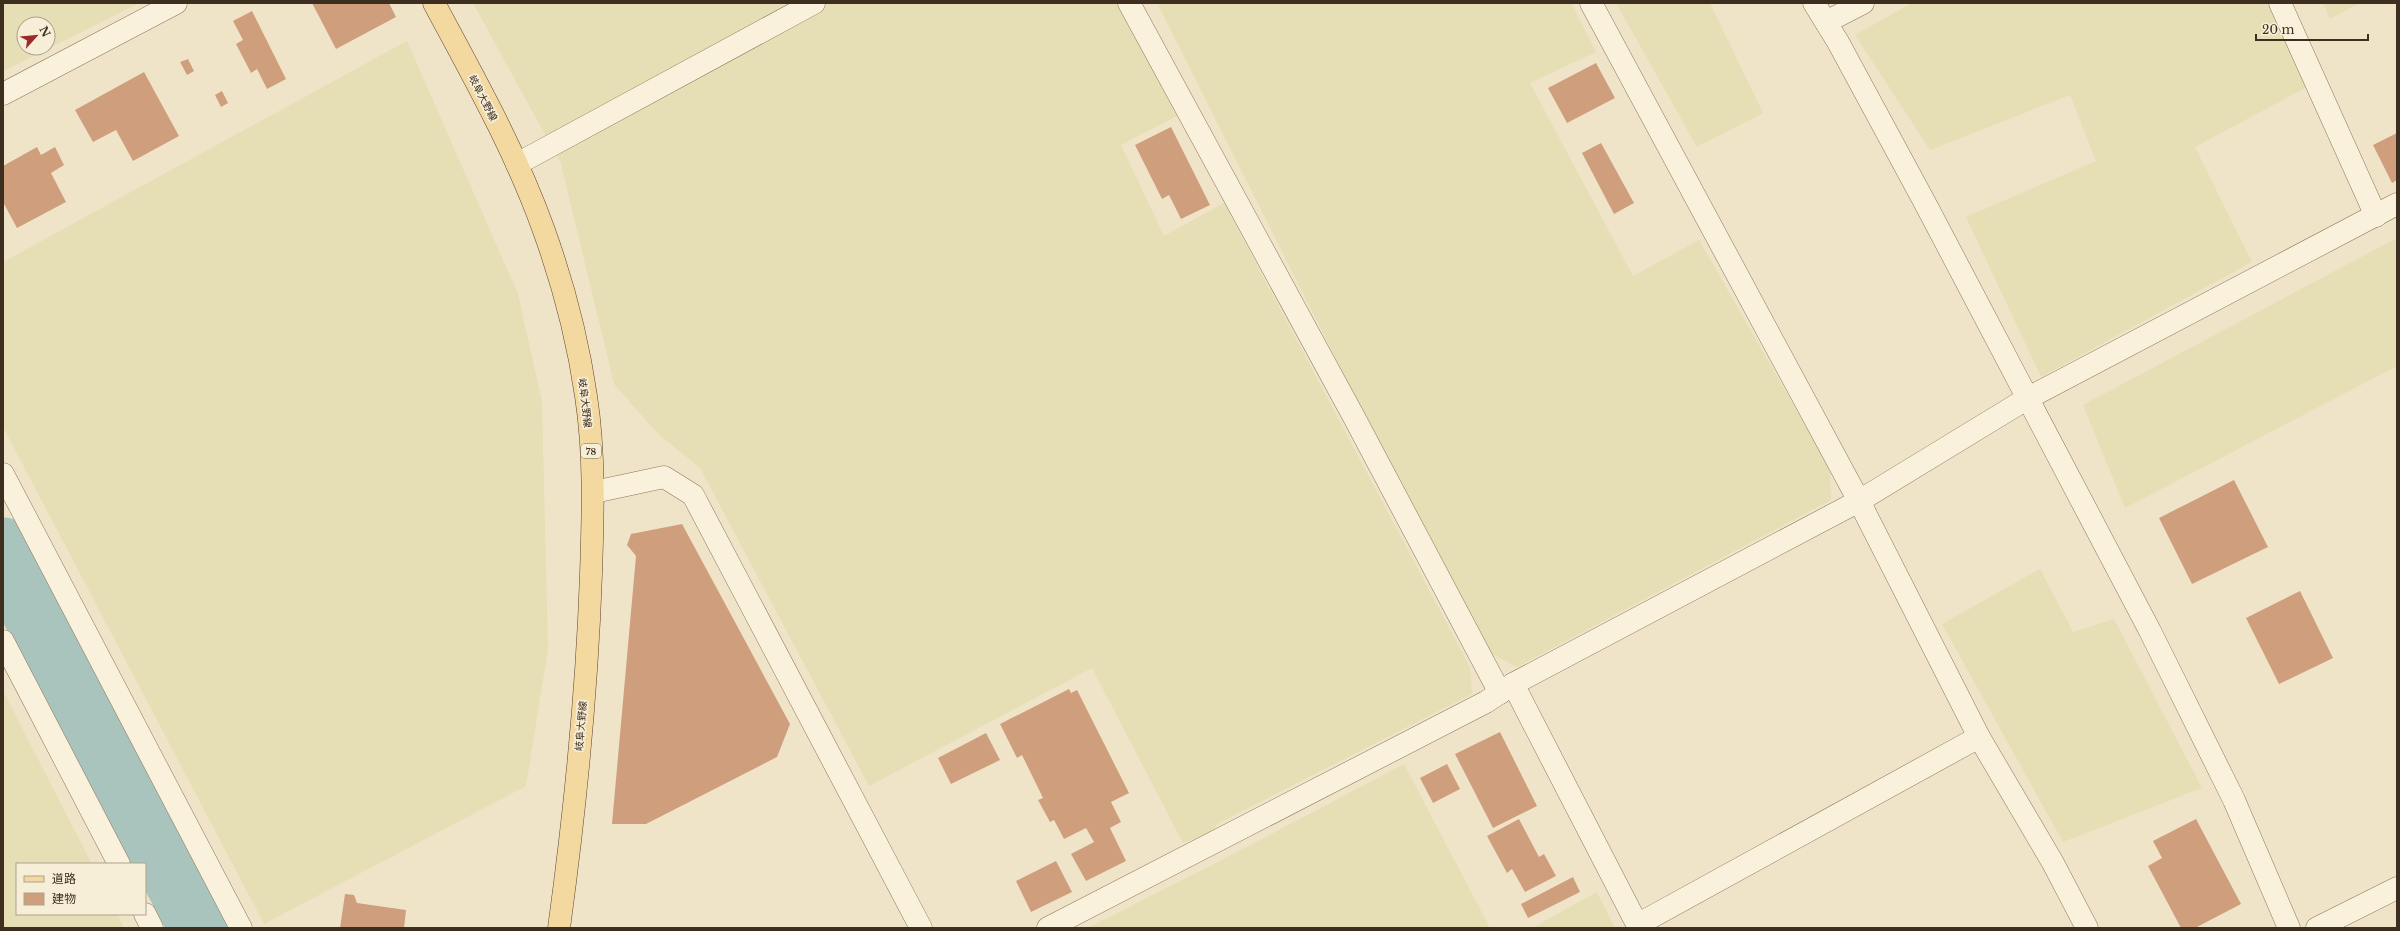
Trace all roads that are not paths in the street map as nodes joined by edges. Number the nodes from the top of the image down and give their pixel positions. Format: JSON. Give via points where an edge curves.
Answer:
{"nodes":[{"id":1,"x":176,"y":3,"type":"edge"},
{"id":2,"x":434,"y":3,"type":"edge"},
{"id":3,"x":814,"y":3,"type":"edge"},
{"id":4,"x":1129,"y":3,"type":"edge"},
{"id":5,"x":1591,"y":3,"type":"edge"},
{"id":6,"x":1814,"y":3,"type":"edge"},
{"id":7,"x":1863,"y":3,"type":"edge"},
{"id":8,"x":2280,"y":3,"type":"edge"},
{"id":9,"x":1826,"y":22,"type":"junction"},
{"id":10,"x":3,"y":94,"type":"edge"},
{"id":11,"x":517,"y":164,"type":"junction"},
{"id":12,"x":2397,"y":204,"type":"edge"},
{"id":13,"x":2376,"y":216,"type":"junction"},
{"id":14,"x":2028,"y":398,"type":"junction"},
{"id":15,"x":3,"y":474,"type":"edge"},
{"id":16,"x":594,"y":492,"type":"junction"},
{"id":17,"x":1859,"y":501,"type":"junction"},
{"id":18,"x":3,"y":641,"type":"edge"},
{"id":19,"x":1506,"y":689,"type":"junction"},
{"id":20,"x":1979,"y":737,"type":"junction"},
{"id":21,"x":118,"y":863,"type":"edge"},
{"id":22,"x":2397,"y":888,"type":"edge"},
{"id":23,"x":146,"y":915,"type":"edge"},
{"id":24,"x":1638,"y":927,"type":"edge"},
{"id":25,"x":152,"y":928,"type":"edge"},
{"id":26,"x":241,"y":928,"type":"edge"},
{"id":27,"x":559,"y":928,"type":"edge"},
{"id":28,"x":922,"y":928,"type":"edge"},
{"id":29,"x":1048,"y":928,"type":"edge"},
{"id":30,"x":2087,"y":928,"type":"edge"},
{"id":31,"x":2289,"y":928,"type":"edge"},
{"id":32,"x":2317,"y":928,"type":"edge"}],
"edges":[{"from":1,"to":10,"type":"street"},
{"from":2,"to":11,"type":"main road","name":"岐阜大野線","number":"78"},
{"from":3,"to":11,"type":"street"},
{"from":4,"to":19,"type":"street","via":[[1355,419]]},
{"from":5,"to":17,"type":"street"},
{"from":6,"to":9,"type":"street"},
{"from":7,"to":9,"type":"street"},
{"from":8,"to":13,"type":"street"},
{"from":9,"to":14,"type":"street"},
{"from":11,"to":16,"type":"main road","name":"岐阜大野線","number":"78","via":[[544,228],[566,305],[586,396]]},
{"from":12,"to":13,"type":"street"},
{"from":13,"to":14,"type":"street"},
{"from":14,"to":17,"type":"street"},
{"from":14,"to":31,"type":"street","via":[[2150,631],[2234,800]]},
{"from":15,"to":26,"type":"street"},
{"from":16,"to":27,"type":"main road","name":"岐阜大野線","number":"78","via":[[588,637],[573,828]]},
{"from":16,"to":28,"type":"street","via":[[664,477],[693,495]]},
{"from":17,"to":19,"type":"street"},
{"from":17,"to":20,"type":"street"},
{"from":18,"to":21,"type":"street"},
{"from":19,"to":24,"type":"street"},
{"from":19,"to":29,"type":"street"},
{"from":20,"to":24,"type":"street"},
{"from":20,"to":30,"type":"street","via":[[2053,863]]},
{"from":22,"to":32,"type":"street"},
{"from":23,"to":25,"type":"street"}]}
